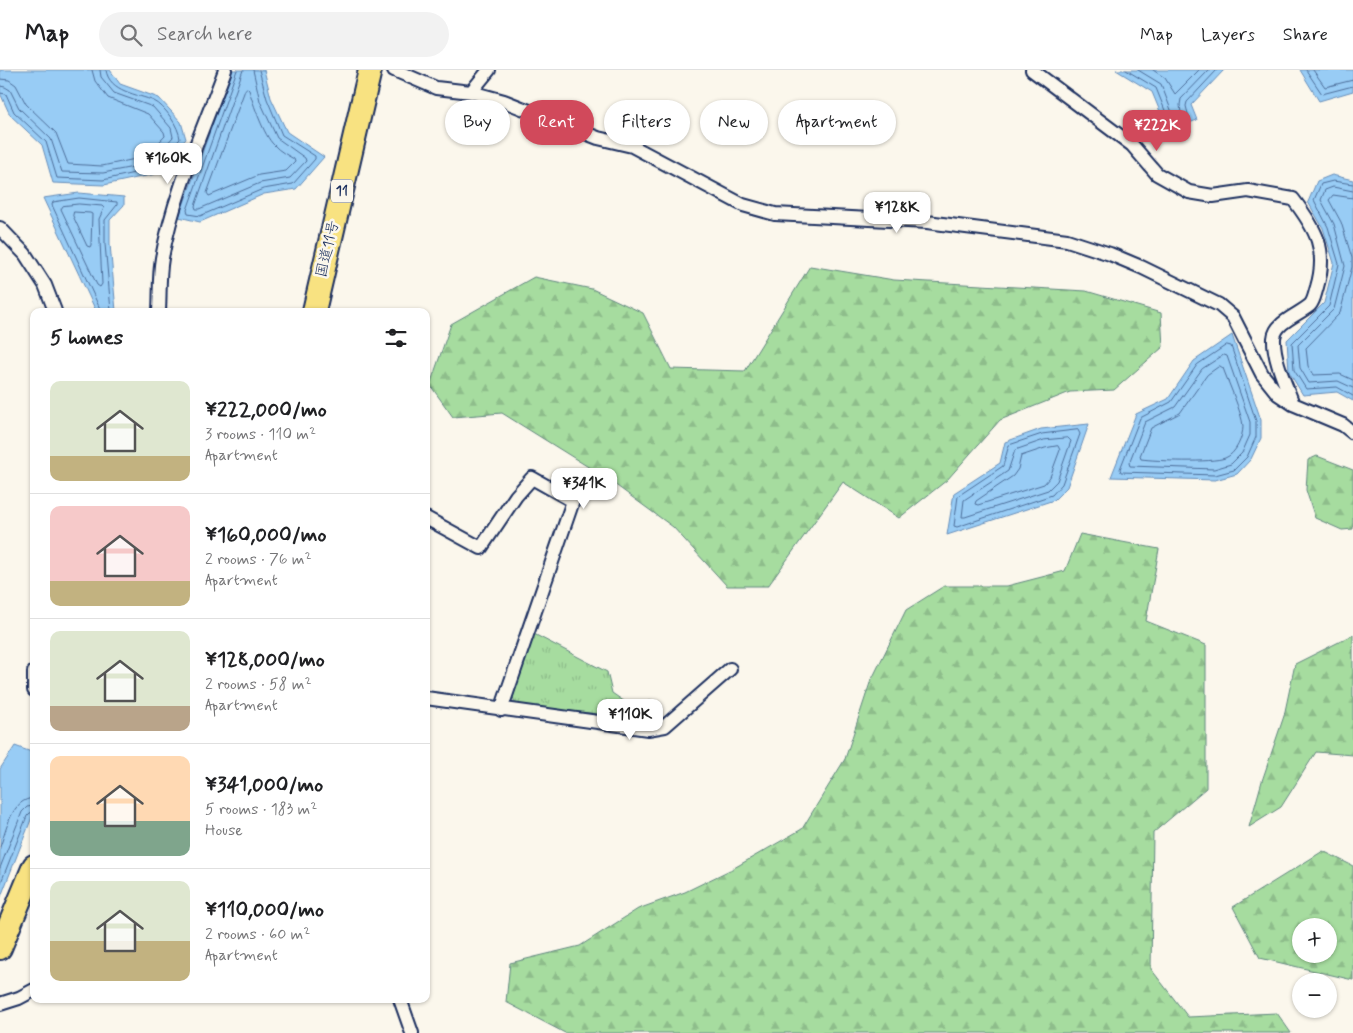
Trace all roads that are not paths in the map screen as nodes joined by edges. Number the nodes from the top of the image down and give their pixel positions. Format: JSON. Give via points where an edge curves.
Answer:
{"nodes":[{"id":1,"x":225,"y":70,"type":"edge"},
{"id":2,"x":370,"y":70,"type":"edge"},
{"id":3,"x":394,"y":70,"type":"edge"},
{"id":4,"x":489,"y":70,"type":"edge"},
{"id":5,"x":1032,"y":70,"type":"edge"},
{"id":6,"x":471,"y":92,"type":"junction"},
{"id":7,"x":0,"y":228,"type":"edge"},
{"id":8,"x":54,"y":308,"type":"edge"},
{"id":9,"x":159,"y":308,"type":"edge"},
{"id":10,"x":315,"y":308,"type":"edge"},
{"id":11,"x":1293,"y":404,"type":"junction"},
{"id":12,"x":1353,"y":433,"type":"edge"},
{"id":13,"x":430,"y":520,"type":"edge"},
{"id":14,"x":730,"y":669,"type":"dead end"},
{"id":15,"x":430,"y":699,"type":"edge"},
{"id":16,"x":501,"y":710,"type":"junction"},
{"id":17,"x":30,"y":876,"type":"edge"},
{"id":18,"x":0,"y":948,"type":"edge"},
{"id":19,"x":30,"y":992,"type":"edge"},
{"id":20,"x":401,"y":1003,"type":"edge"},
{"id":21,"x":0,"y":1004,"type":"edge"},
{"id":22,"x":412,"y":1033,"type":"edge"}],
"edges":[{"from":1,"to":9,"type":"street","via":[[178,197],[166,239]]},
{"from":2,"to":10,"type":"highway","name":"国道11号","number":"11"},
{"from":3,"to":6,"type":"street","via":[[436,88]]},
{"from":4,"to":6,"type":"street"},
{"from":5,"to":11,"type":"street","via":[[1132,145],[1158,174],[1189,192],[1213,196],[1248,191],[1293,199],[1308,218],[1320,245],[1322,271],[1312,304],[1279,326],[1274,336],[1280,370]]},
{"from":6,"to":11,"type":"street","via":[[598,138],[632,146],[743,204],[775,214],[926,222],[1067,240],[1110,254],[1219,305],[1233,317],[1262,374],[1278,394]]},
{"from":7,"to":8,"type":"street","via":[[25,254],[45,285]]},
{"from":11,"to":12,"type":"street"},
{"from":13,"to":16,"type":"street","via":[[481,548],[532,478],[573,501]]},
{"from":14,"to":16,"type":"street","via":[[665,726],[648,729]]},
{"from":15,"to":16,"type":"street"},
{"from":17,"to":18,"type":"highway"},
{"from":19,"to":21,"type":"street"},
{"from":20,"to":22,"type":"street"}]}
